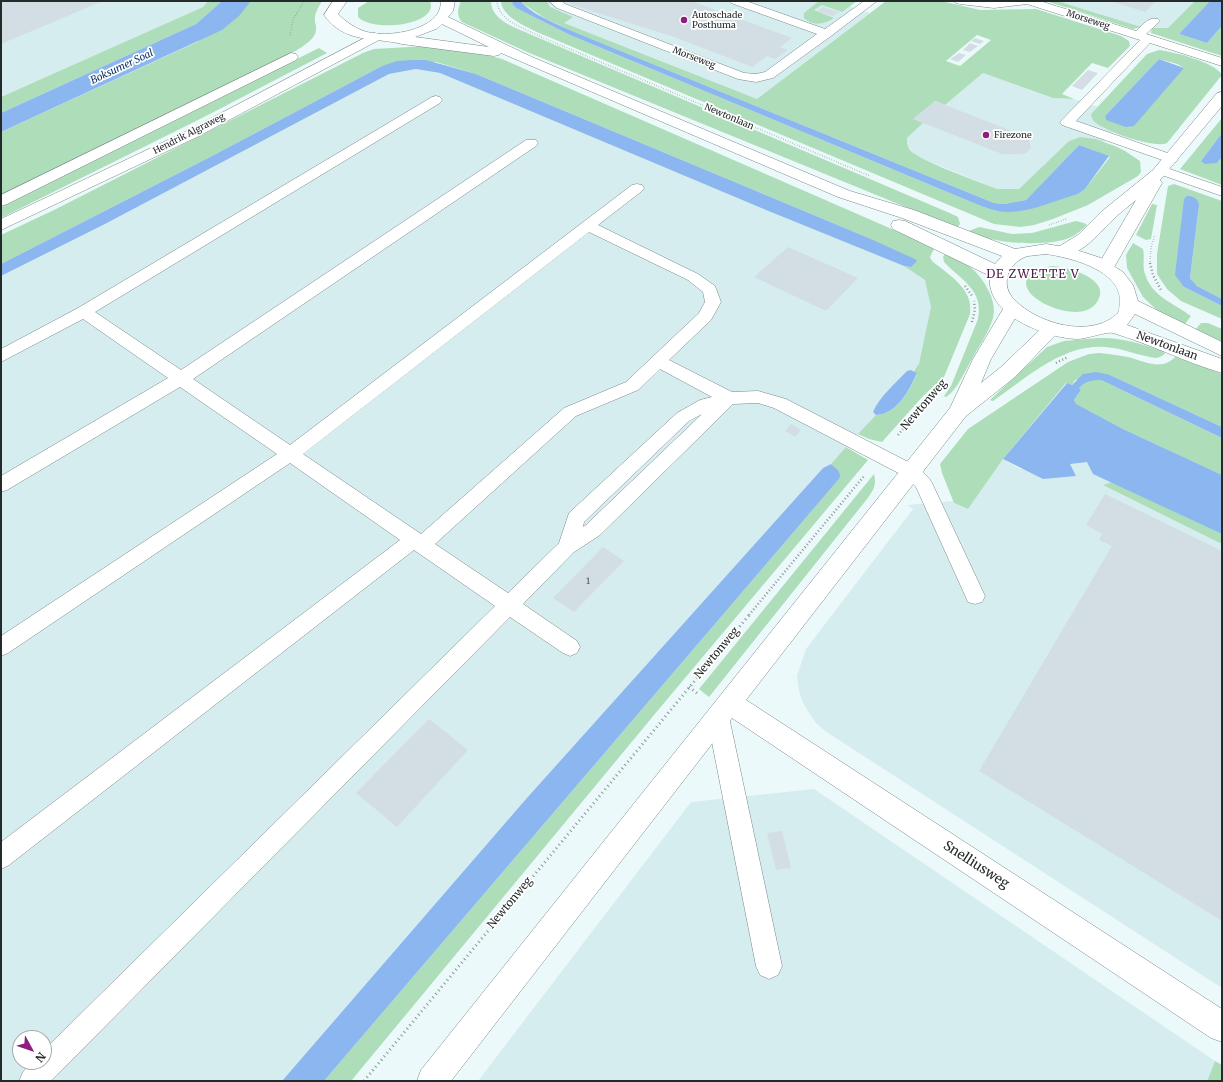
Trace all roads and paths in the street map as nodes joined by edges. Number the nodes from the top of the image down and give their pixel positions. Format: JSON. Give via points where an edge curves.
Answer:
{"nodes":[{"id":1,"x":304,"y":1,"type":"edge"},
{"id":2,"x":340,"y":1,"type":"edge"},
{"id":3,"x":448,"y":1,"type":"edge"},
{"id":4,"x":496,"y":1,"type":"edge"},
{"id":5,"x":555,"y":1,"type":"edge"},
{"id":6,"x":735,"y":1,"type":"edge"},
{"id":7,"x":871,"y":1,"type":"edge"},
{"id":8,"x":960,"y":1,"type":"edge"},
{"id":9,"x":1028,"y":1,"type":"edge"},
{"id":10,"x":442,"y":19,"type":"junction"},
{"id":11,"x":1154,"y":21,"type":"dead end"},
{"id":12,"x":827,"y":34,"type":"junction"},
{"id":13,"x":374,"y":38,"type":"junction"},
{"id":14,"x":393,"y":38,"type":"junction"},
{"id":15,"x":1143,"y":38,"type":"junction"},
{"id":16,"x":291,"y":57,"type":"joint"},
{"id":17,"x":527,"y":60,"type":"junction"},
{"id":18,"x":1222,"y":62,"type":"edge"},
{"id":19,"x":1222,"y":96,"type":"edge"},
{"id":20,"x":436,"y":100,"type":"dead end"},
{"id":21,"x":530,"y":143,"type":"dead end"},
{"id":22,"x":1164,"y":167,"type":"junction"},
{"id":23,"x":872,"y":177,"type":"dead end"},
{"id":24,"x":637,"y":188,"type":"dead end"},
{"id":25,"x":1222,"y":192,"type":"edge"},
{"id":26,"x":844,"y":194,"type":"junction"},
{"id":27,"x":1,"y":201,"type":"edge"},
{"id":28,"x":1,"y":225,"type":"edge"},
{"id":29,"x":588,"y":226,"type":"junction"},
{"id":30,"x":1152,"y":246,"type":"dead end"},
{"id":31,"x":1064,"y":251,"type":"junction"},
{"id":32,"x":1015,"y":255,"type":"junction"},
{"id":33,"x":1106,"y":267,"type":"junction"},
{"id":34,"x":998,"y":273,"type":"junction"},
{"id":35,"x":962,"y":282,"type":"dead end"},
{"id":36,"x":1164,"y":293,"type":"dead end"},
{"id":37,"x":1129,"y":304,"type":"junction"},
{"id":38,"x":1012,"y":308,"type":"junction"},
{"id":39,"x":84,"y":312,"type":"junction"},
{"id":40,"x":970,"y":326,"type":"dead end"},
{"id":41,"x":1112,"y":326,"type":"junction"},
{"id":42,"x":1052,"y":329,"type":"junction"},
{"id":43,"x":1222,"y":350,"type":"edge"},
{"id":44,"x":1074,"y":355,"type":"dead end"},
{"id":45,"x":1,"y":356,"type":"edge"},
{"id":46,"x":658,"y":361,"type":"junction"},
{"id":47,"x":1055,"y":364,"type":"dead end"},
{"id":48,"x":1222,"y":366,"type":"edge"},
{"id":49,"x":180,"y":379,"type":"junction"},
{"id":50,"x":934,"y":396,"type":"dead end"},
{"id":51,"x":729,"y":398,"type":"junction"},
{"id":52,"x":959,"y":411,"type":"junction"},
{"id":53,"x":290,"y":454,"type":"junction"},
{"id":54,"x":880,"y":456,"type":"junction"},
{"id":55,"x":912,"y":472,"type":"junction"},
{"id":56,"x":1,"y":485,"type":"edge"},
{"id":57,"x":418,"y":543,"type":"junction"},
{"id":58,"x":975,"y":596,"type":"dead end"},
{"id":59,"x":509,"y":606,"type":"junction"},
{"id":60,"x":1,"y":647,"type":"edge"},
{"id":61,"x":570,"y":648,"type":"dead end"},
{"id":62,"x":724,"y":710,"type":"junction"},
{"id":63,"x":1,"y":857,"type":"edge"},
{"id":64,"x":769,"y":966,"type":"dead end"},
{"id":65,"x":1222,"y":1027,"type":"edge"},
{"id":66,"x":32,"y":1081,"type":"edge"},
{"id":67,"x":364,"y":1081,"type":"edge"},
{"id":68,"x":432,"y":1081,"type":"edge"}],
"edges":[{"from":1,"to":16,"type":"path","via":[[293,20],[290,35]]},
{"from":2,"to":13,"type":"street","via":[[331,15],[339,24]]},
{"from":3,"to":10,"type":"street","via":[[447,11]]},
{"from":4,"to":23,"type":"path","name":"Newtonlaan","via":[[498,11],[506,18],[539,36]]},
{"from":5,"to":12,"type":"lane","name":"Morseweg","via":[[561,6],[742,76],[756,78],[769,75]]},
{"from":6,"to":12,"type":"lane"},
{"from":7,"to":12,"type":"lane","name":"Morseweg"},
{"from":8,"to":9,"type":"lane","via":[[988,4]]},
{"from":9,"to":15,"type":"lane","name":"Morseweg"},
{"from":10,"to":14,"type":"street","via":[[432,26]]},
{"from":10,"to":17,"type":"street"},
{"from":11,"to":15,"type":"lane"},
{"from":13,"to":14,"type":"street"},
{"from":13,"to":28,"type":"street","name":"Hendrik Algraweg","via":[[192,134]]},
{"from":14,"to":17,"type":"street","via":[[488,50]]},
{"from":15,"to":18,"type":"lane","name":"Morseweg"},
{"from":15,"to":22,"type":"lane","via":[[1067,122]]},
{"from":16,"to":27,"type":"street"},
{"from":17,"to":26,"type":"street"},
{"from":19,"to":22,"type":"street"},
{"from":20,"to":39,"type":"lane"},
{"from":21,"to":49,"type":"lane"},
{"from":22,"to":25,"type":"lane"},
{"from":22,"to":31,"type":"street","via":[[1084,239]]},
{"from":22,"to":33,"type":"street"},
{"from":24,"to":29,"type":"lane"},
{"from":26,"to":32,"type":"street","via":[[908,214]]},
{"from":26,"to":34,"type":"street","via":[[898,225]]},
{"from":29,"to":46,"type":"lane","via":[[693,277],[710,290],[713,302],[706,316]]},
{"from":29,"to":53,"type":"lane"},
{"from":30,"to":36,"type":"path","via":[[1152,276]]},
{"from":31,"to":32,"type":"street","via":[[1046,249]]},
{"from":31,"to":33,"type":"street","via":[[1086,257]]},
{"from":32,"to":34,"type":"street","via":[[1004,263]]},
{"from":33,"to":37,"type":"street","via":[[1119,278],[1128,291]]},
{"from":34,"to":38,"type":"street","via":[[997,284],[1002,296]]},
{"from":35,"to":40,"type":"path","via":[[975,303]]},
{"from":37,"to":41,"type":"street","via":[[1124,316]]},
{"from":37,"to":43,"type":"street","name":"Newtonlaan"},
{"from":38,"to":42,"type":"street","via":[[1030,320]]},
{"from":38,"to":52,"type":"street","via":[[982,359]]},
{"from":39,"to":45,"type":"lane"},
{"from":39,"to":49,"type":"lane"},
{"from":41,"to":42,"type":"street","via":[[1095,331]]},
{"from":41,"to":48,"type":"street","name":"Newtonlaan"},
{"from":42,"to":52,"type":"street","via":[[1008,372]]},
{"from":44,"to":47,"type":"path"},
{"from":46,"to":51,"type":"lane"},
{"from":46,"to":57,"type":"lane","via":[[632,386],[570,412]]},
{"from":49,"to":53,"type":"lane"},
{"from":49,"to":56,"type":"lane"},
{"from":50,"to":54,"type":"path","name":"Newtonweg"},
{"from":51,"to":54,"type":"lane","via":[[758,397],[780,404]]},
{"from":51,"to":59,"type":"lane","via":[[593,530],[567,547]]},
{"from":52,"to":55,"type":"street"},
{"from":53,"to":57,"type":"lane"},
{"from":53,"to":60,"type":"lane"},
{"from":54,"to":55,"type":"lane"},
{"from":54,"to":67,"type":"path","name":"Newtonweg"},
{"from":55,"to":58,"type":"lane","via":[[922,483]]},
{"from":55,"to":62,"type":"street"},
{"from":57,"to":59,"type":"lane"},
{"from":57,"to":63,"type":"lane"},
{"from":59,"to":61,"type":"lane"},
{"from":59,"to":66,"type":"lane"},
{"from":62,"to":64,"type":"lane"},
{"from":62,"to":65,"type":"street","name":"Snelliusweg"},
{"from":62,"to":68,"type":"street"}]}
